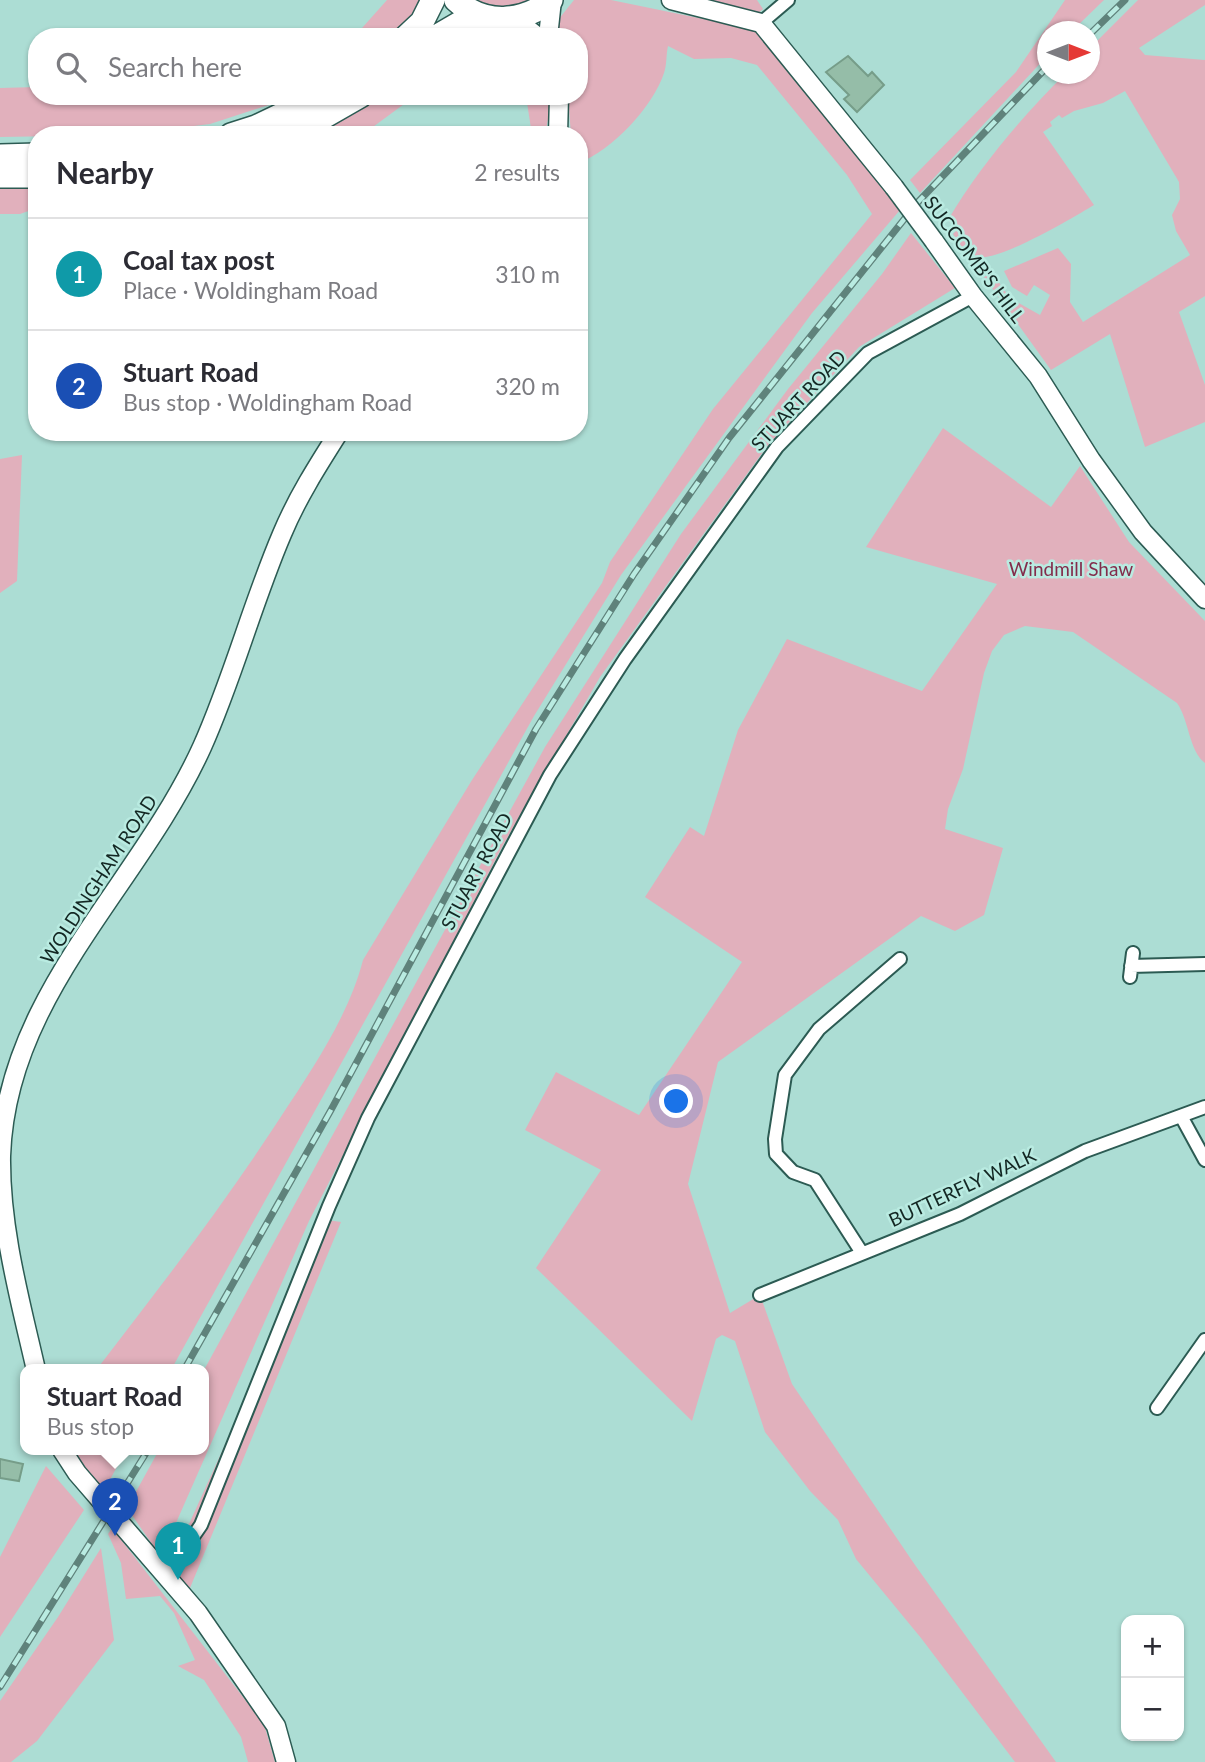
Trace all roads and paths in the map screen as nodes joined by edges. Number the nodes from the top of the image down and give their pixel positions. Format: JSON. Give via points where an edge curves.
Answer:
{"nodes":[{"id":1,"x":433,"y":0,"type":"edge"},
{"id":2,"x":456,"y":0,"type":"edge"},
{"id":3,"x":552,"y":0,"type":"edge"},
{"id":4,"x":671,"y":0,"type":"edge"},
{"id":5,"x":788,"y":0,"type":"edge"},
{"id":6,"x":486,"y":18,"type":"junction"},
{"id":7,"x":514,"y":18,"type":"junction"},
{"id":8,"x":761,"y":23,"type":"junction"},
{"id":9,"x":416,"y":28,"type":"edge"},
{"id":10,"x":451,"y":28,"type":"edge"},
{"id":11,"x":527,"y":28,"type":"edge"},
{"id":12,"x":549,"y":28,"type":"edge"},
{"id":13,"x":303,"y":105,"type":"edge"},
{"id":14,"x":344,"y":105,"type":"edge"},
{"id":15,"x":559,"y":105,"type":"edge"},
{"id":16,"x":257,"y":126,"type":"edge"},
{"id":17,"x":308,"y":126,"type":"edge"},
{"id":18,"x":558,"y":126,"type":"edge"},
{"id":19,"x":28,"y":155,"type":"edge"},
{"id":20,"x":0,"y":156,"type":"edge"},
{"id":21,"x":0,"y":176,"type":"edge"},
{"id":22,"x":28,"y":176,"type":"edge"},
{"id":23,"x":973,"y":296,"type":"junction"},
{"id":24,"x":333,"y":441,"type":"edge"},
{"id":25,"x":1205,"y":598,"type":"edge"},
{"id":26,"x":1133,"y":953,"type":"dead end"},
{"id":27,"x":900,"y":959,"type":"dead end"},
{"id":28,"x":1205,"y":964,"type":"edge"},
{"id":29,"x":1205,"y":1107,"type":"edge"},
{"id":30,"x":1181,"y":1116,"type":"junction"},
{"id":31,"x":1205,"y":1160,"type":"edge"},
{"id":32,"x":862,"y":1254,"type":"junction"},
{"id":33,"x":760,"y":1295,"type":"dead end"},
{"id":34,"x":1205,"y":1340,"type":"edge"},
{"id":35,"x":35,"y":1364,"type":"edge"},
{"id":36,"x":1157,"y":1408,"type":"dead end"},
{"id":37,"x":65,"y":1455,"type":"edge"},
{"id":38,"x":167,"y":1574,"type":"junction"},
{"id":39,"x":286,"y":1762,"type":"edge"}],
"edges":[{"from":1,"to":9,"type":"highway"},
{"from":2,"to":6,"type":"highway"},
{"from":3,"to":7,"type":"highway"},
{"from":3,"to":12,"type":"street"},
{"from":4,"to":8,"type":"street"},
{"from":5,"to":8,"type":"street"},
{"from":6,"to":7,"type":"highway"},
{"from":6,"to":10,"type":"highway"},
{"from":7,"to":11,"type":"street"},
{"from":8,"to":23,"type":"street","name":"SUCCOMB'S HILL","bridge":true,"via":[[894,187]]},
{"from":13,"to":16,"type":"highway"},
{"from":14,"to":17,"type":"highway"},
{"from":15,"to":18,"type":"street"},
{"from":19,"to":20,"type":"highway"},
{"from":21,"to":22,"type":"highway"},
{"from":23,"to":25,"type":"street","name":"SUCCOMB'S HILL","via":[[1038,376],[1143,532]]},
{"from":23,"to":38,"type":"street","name":"STUART ROAD","via":[[868,353],[777,447],[625,659],[550,775],[368,1118],[201,1525]]},
{"from":24,"to":35,"type":"street","name":"WOLDINGHAM ROAD","via":[[282,533],[201,748],[169,809],[54,985],[17,1059],[4,1126],[2,1185],[8,1248]]},
{"from":26,"to":28,"type":"street","via":[[1130,972]]},
{"from":27,"to":32,"type":"street","via":[[819,1029],[785,1075],[775,1139],[776,1154],[793,1172],[815,1180]]},
{"from":29,"to":30,"type":"street","name":"BUTTERFLY WALK"},
{"from":30,"to":31,"type":"street"},
{"from":30,"to":32,"type":"street","name":"BUTTERFLY WALK","via":[[1084,1151],[960,1214]]},
{"from":32,"to":33,"type":"street","name":"BUTTERFLY WALK"},
{"from":34,"to":36,"type":"street"},
{"from":37,"to":38,"type":"street"},
{"from":38,"to":39,"type":"street","via":[[276,1727]]}]}
